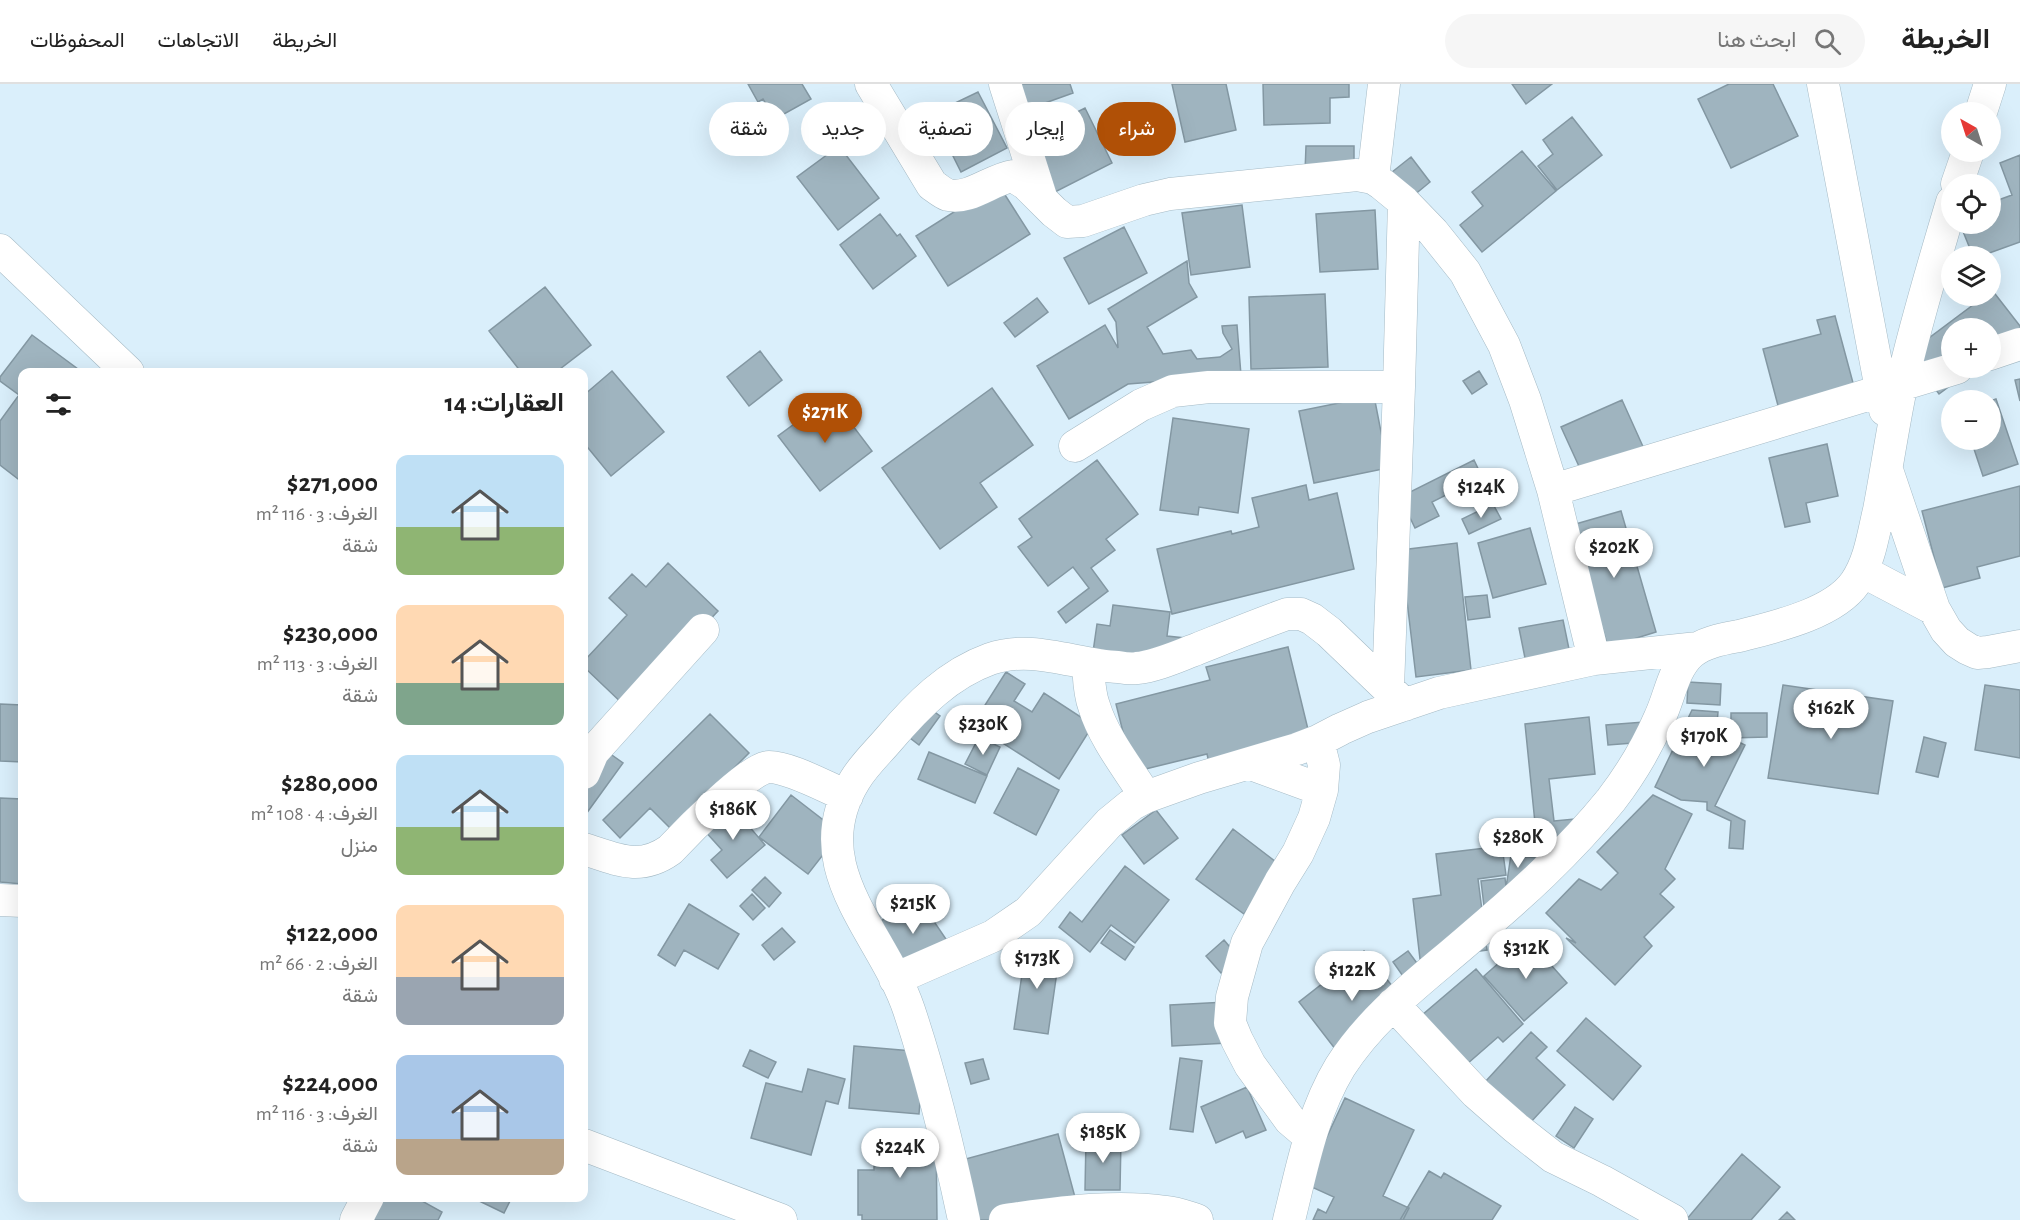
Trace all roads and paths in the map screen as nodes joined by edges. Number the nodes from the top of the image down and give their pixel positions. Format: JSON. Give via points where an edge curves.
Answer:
{"nodes":[{"id":1,"x":871,"y":84,"type":"edge"},
{"id":2,"x":1005,"y":84,"type":"edge"},
{"id":3,"x":1384,"y":84,"type":"edge"},
{"id":4,"x":1823,"y":84,"type":"edge"},
{"id":5,"x":1990,"y":84,"type":"edge"},
{"id":6,"x":1984,"y":102,"type":"edge"},
{"id":7,"x":1373,"y":178,"type":"junction"},
{"id":8,"x":1042,"y":200,"type":"junction"},
{"id":9,"x":1404,"y":202,"type":"junction"},
{"id":10,"x":1942,"y":234,"type":"edge"},
{"id":11,"x":0,"y":250,"type":"edge"},
{"id":12,"x":2020,"y":344,"type":"edge"},
{"id":13,"x":2001,"y":350,"type":"edge"},
{"id":14,"x":124,"y":368,"type":"edge"},
{"id":15,"x":1941,"y":373,"type":"edge"},
{"id":16,"x":1400,"y":387,"type":"junction"},
{"id":17,"x":1891,"y":388,"type":"junction"},
{"id":18,"x":1075,"y":446,"type":"dead end"},
{"id":19,"x":1889,"y":457,"type":"junction"},
{"id":20,"x":1553,"y":490,"type":"junction"},
{"id":21,"x":1862,"y":571,"type":"junction"},
{"id":22,"x":1934,"y":609,"type":"junction"},
{"id":23,"x":703,"y":630,"type":"dead end"},
{"id":24,"x":2020,"y":646,"type":"edge"},
{"id":25,"x":1698,"y":648,"type":"junction"},
{"id":26,"x":1594,"y":659,"type":"junction"},
{"id":27,"x":1088,"y":664,"type":"junction"},
{"id":28,"x":1396,"y":696,"type":"junction"},
{"id":29,"x":1318,"y":741,"type":"junction"},
{"id":30,"x":588,"y":754,"type":"edge"},
{"id":31,"x":1251,"y":764,"type":"junction"},
{"id":32,"x":1322,"y":790,"type":"junction"},
{"id":33,"x":848,"y":796,"type":"junction"},
{"id":34,"x":1146,"y":797,"type":"junction"},
{"id":35,"x":588,"y":850,"type":"edge"},
{"id":36,"x":0,"y":900,"type":"edge"},
{"id":37,"x":18,"y":901,"type":"edge"},
{"id":38,"x":895,"y":979,"type":"junction"},
{"id":39,"x":1393,"y":1004,"type":"junction"},
{"id":40,"x":1310,"y":1137,"type":"junction"},
{"id":41,"x":588,"y":1147,"type":"edge"},
{"id":42,"x":365,"y":1202,"type":"edge"},
{"id":43,"x":356,"y":1220,"type":"edge"},
{"id":44,"x":781,"y":1220,"type":"edge"},
{"id":45,"x":964,"y":1220,"type":"edge"},
{"id":46,"x":1005,"y":1220,"type":"edge"},
{"id":47,"x":1197,"y":1220,"type":"edge"},
{"id":48,"x":1289,"y":1220,"type":"edge"},
{"id":49,"x":1672,"y":1220,"type":"edge"}],
"edges":[{"from":1,"to":8,"type":"street","via":[[932,184],[944,193],[969,193],[1013,176]]},
{"from":2,"to":8,"type":"street"},
{"from":3,"to":7,"type":"street"},
{"from":4,"to":17,"type":"street"},
{"from":5,"to":6,"type":"street"},
{"from":7,"to":8,"type":"street","via":[[1357,175],[1170,194],[1077,222],[1067,222]]},
{"from":7,"to":9,"type":"street"},
{"from":9,"to":16,"type":"street"},
{"from":9,"to":20,"type":"street","via":[[1465,272],[1504,345]]},
{"from":10,"to":17,"type":"street"},
{"from":11,"to":14,"type":"street"},
{"from":12,"to":13,"type":"street"},
{"from":15,"to":17,"type":"street"},
{"from":16,"to":18,"type":"street","via":[[1182,389],[1140,405]]},
{"from":16,"to":28,"type":"street"},
{"from":17,"to":19,"type":"street"},
{"from":17,"to":20,"type":"street"},
{"from":19,"to":21,"type":"street"},
{"from":19,"to":22,"type":"street"},
{"from":20,"to":26,"type":"street"},
{"from":21,"to":22,"type":"street"},
{"from":21,"to":25,"type":"street","via":[[1840,599],[1824,607]]},
{"from":22,"to":24,"type":"street","via":[[1957,642],[1977,653]]},
{"from":23,"to":30,"type":"street"},
{"from":25,"to":26,"type":"street"},
{"from":25,"to":39,"type":"street","via":[[1677,672],[1636,766],[1580,837]]},
{"from":26,"to":28,"type":"street","via":[[1439,693]]},
{"from":27,"to":28,"type":"street","via":[[1137,668],[1287,614],[1301,614],[1329,632]]},
{"from":27,"to":33,"type":"street","via":[[1029,652],[991,659],[950,679],[899,727],[856,779]]},
{"from":27,"to":34,"type":"street","via":[[1094,706],[1115,749]]},
{"from":28,"to":29,"type":"street","via":[[1368,717]]},
{"from":29,"to":31,"type":"street"},
{"from":29,"to":32,"type":"street","via":[[1324,765]]},
{"from":31,"to":32,"type":"street"},
{"from":31,"to":34,"type":"street"},
{"from":32,"to":40,"type":"street","via":[[1298,853],[1247,944],[1232,997],[1230,1023],[1250,1065],[1290,1120]]},
{"from":33,"to":35,"type":"street","via":[[782,768],[762,767],[657,859],[639,863]]},
{"from":33,"to":38,"type":"street","via":[[838,832],[840,870]]},
{"from":34,"to":38,"type":"street","via":[[1108,823],[1028,912],[993,936]]},
{"from":36,"to":37,"type":"street"},
{"from":38,"to":45,"type":"street","via":[[908,1008],[943,1125]]},
{"from":39,"to":40,"type":"street","via":[[1358,1041],[1339,1070],[1322,1100]]},
{"from":39,"to":49,"type":"street","via":[[1476,1093],[1553,1157]]},
{"from":40,"to":48,"type":"street"},
{"from":41,"to":44,"type":"street"},
{"from":42,"to":43,"type":"street"},
{"from":46,"to":47,"type":"street","via":[[1126,1208]]}]}
